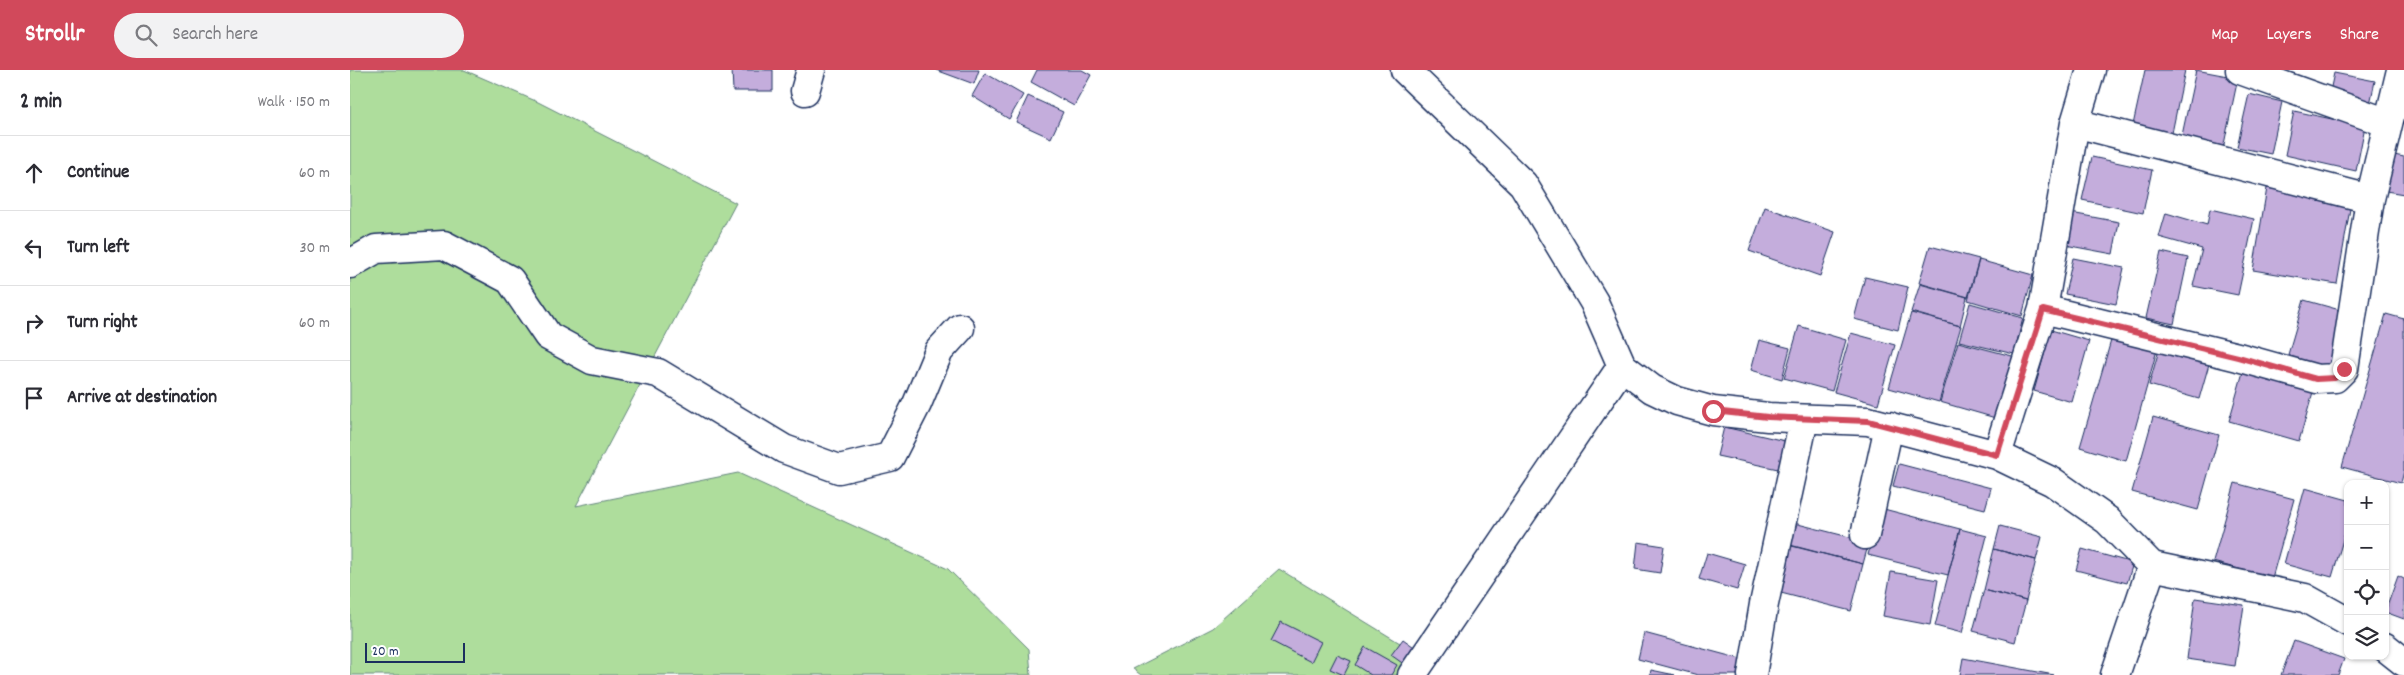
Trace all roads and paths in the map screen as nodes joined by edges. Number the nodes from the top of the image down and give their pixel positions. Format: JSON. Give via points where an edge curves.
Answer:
{"nodes":[{"id":1,"x":1405,"y":70,"type":"edge"},
{"id":2,"x":2091,"y":70,"type":"edge"},
{"id":3,"x":2240,"y":70,"type":"edge"},
{"id":4,"x":2401,"y":70,"type":"edge"},
{"id":5,"x":2074,"y":123,"type":"junction"},
{"id":6,"x":2388,"y":123,"type":"junction"},
{"id":7,"x":2370,"y":199,"type":"junction"},
{"id":8,"x":350,"y":264,"type":"edge"},
{"id":9,"x":2043,"y":310,"type":"junction"},
{"id":10,"x":960,"y":328,"type":"dead end"},
{"id":11,"x":1622,"y":366,"type":"junction"},
{"id":12,"x":1804,"y":419,"type":"junction"},
{"id":13,"x":1889,"y":426,"type":"junction"},
{"id":14,"x":1997,"y":455,"type":"junction"},
{"id":15,"x":1865,"y":535,"type":"dead end"},
{"id":16,"x":2152,"y":566,"type":"junction"},
{"id":17,"x":2344,"y":620,"type":"edge"},
{"id":18,"x":2389,"y":650,"type":"edge"},
{"id":19,"x":2404,"y":662,"type":"edge"},
{"id":20,"x":1412,"y":675,"type":"edge"},
{"id":21,"x":1752,"y":675,"type":"edge"},
{"id":22,"x":2115,"y":675,"type":"edge"}],
"edges":[{"from":1,"to":11,"type":"street","via":[[1523,184],[1594,302]]},
{"from":2,"to":5,"type":"street"},
{"from":3,"to":6,"type":"street"},
{"from":4,"to":6,"type":"street"},
{"from":5,"to":7,"type":"street"},
{"from":5,"to":9,"type":"street"},
{"from":6,"to":7,"type":"street"},
{"from":7,"to":9,"type":"street","via":[[2344,369],[2335,378],[2316,379]]},
{"from":8,"to":10,"type":"street","via":[[376,249],[444,245],[510,280],[548,336],[592,360],[658,373],[784,449],[839,469],[890,457],[918,404],[939,351]]},
{"from":9,"to":14,"type":"street"},
{"from":11,"to":12,"type":"street","via":[[1652,390],[1677,401],[1713,411]]},
{"from":11,"to":20,"type":"street"},
{"from":12,"to":13,"type":"street","via":[[1868,421]]},
{"from":12,"to":21,"type":"street"},
{"from":13,"to":14,"type":"street"},
{"from":13,"to":15,"type":"street"},
{"from":14,"to":16,"type":"street","via":[[2052,482],[2107,520]]},
{"from":16,"to":17,"type":"street","via":[[2305,598]]},
{"from":16,"to":22,"type":"street"},
{"from":18,"to":19,"type":"street"}]}
